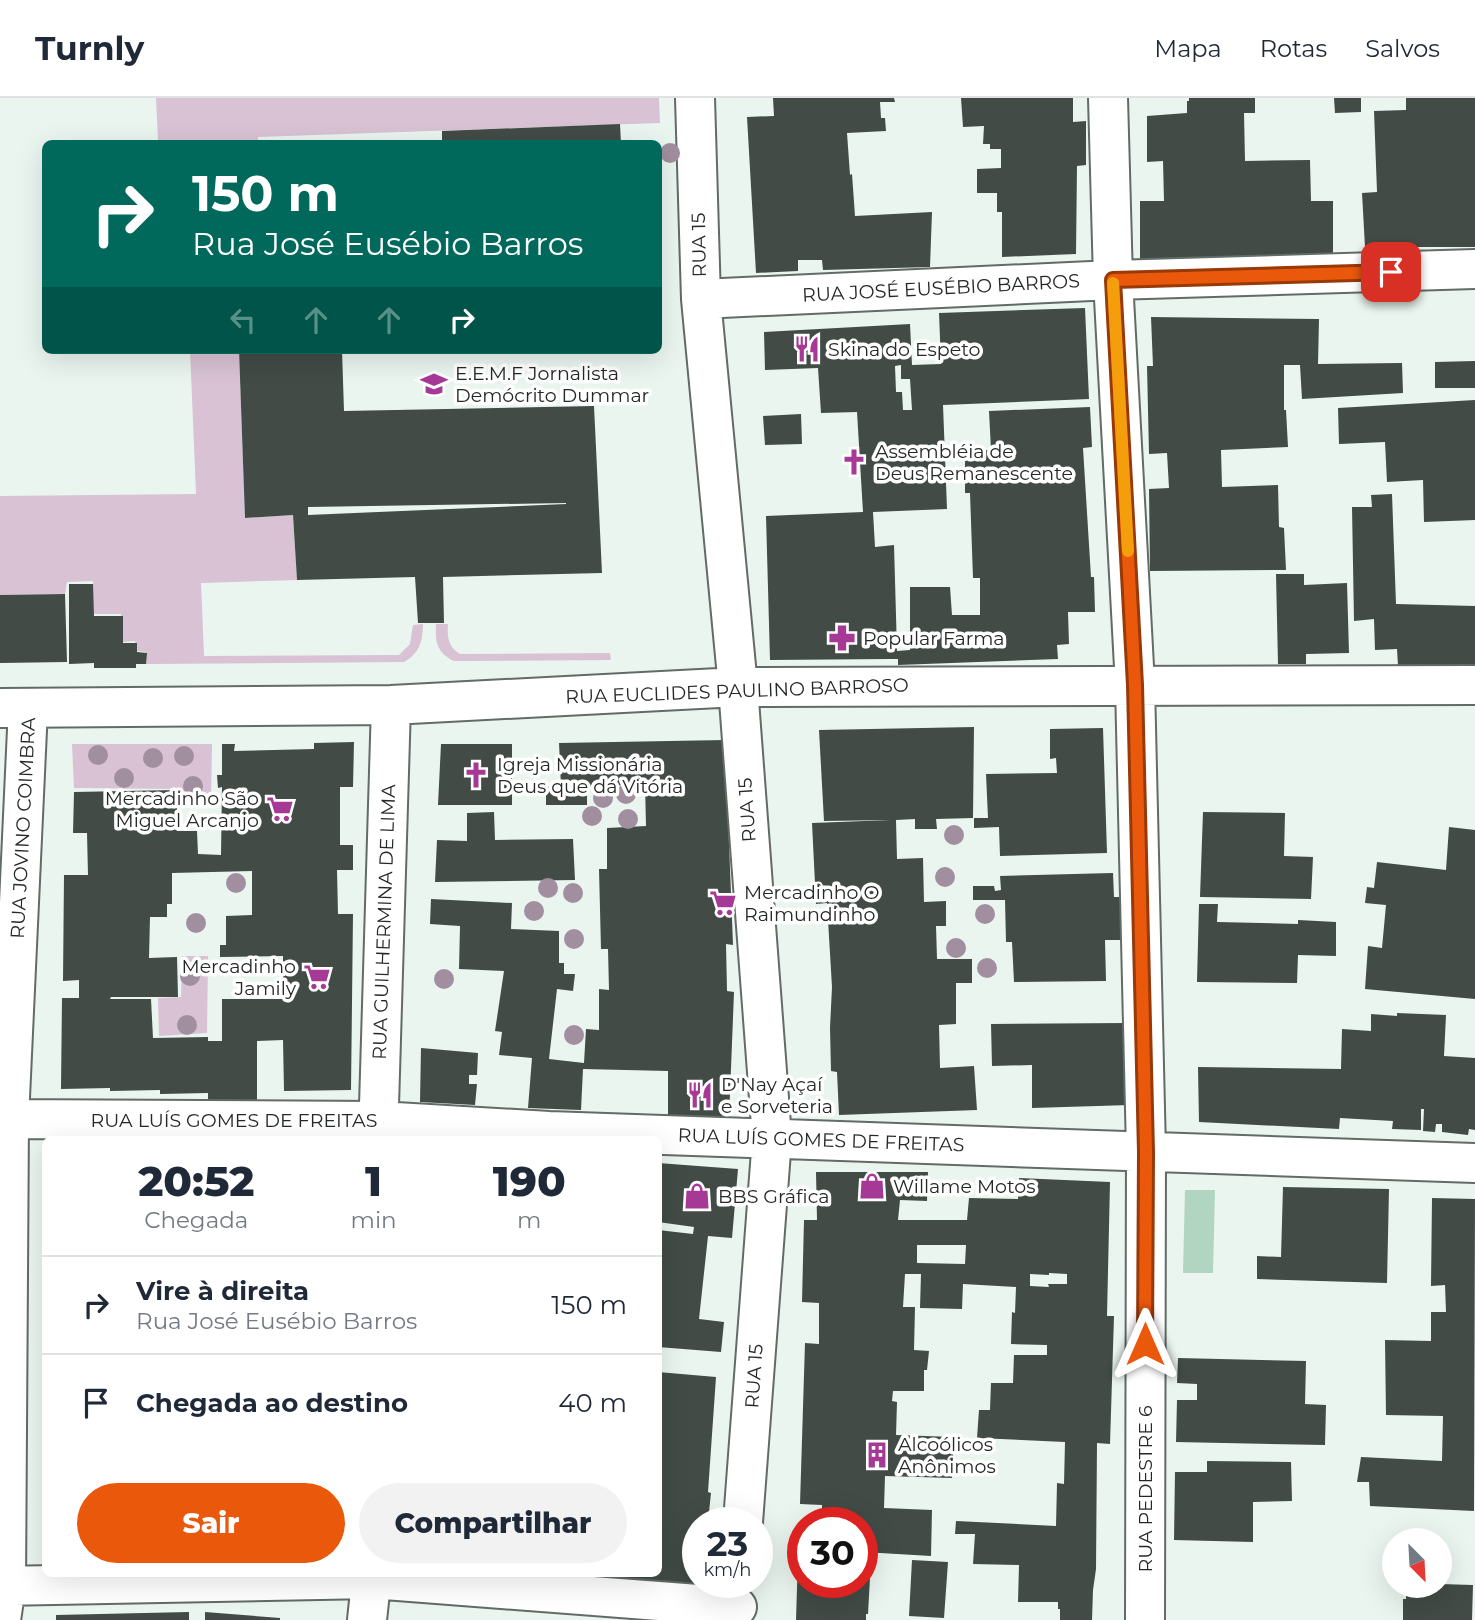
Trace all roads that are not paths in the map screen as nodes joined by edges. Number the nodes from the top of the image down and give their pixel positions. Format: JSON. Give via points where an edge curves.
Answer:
{"nodes":[{"id":1,"x":695,"y":98,"type":"edge"},
{"id":2,"x":1108,"y":98,"type":"edge"},
{"id":3,"x":1475,"y":269,"type":"edge"},
{"id":4,"x":1113,"y":280,"type":"junction"},
{"id":5,"x":701,"y":299,"type":"junction"},
{"id":6,"x":1475,"y":684,"type":"edge"},
{"id":7,"x":1135,"y":685,"type":"junction"},
{"id":8,"x":738,"y":687,"type":"junction"},
{"id":9,"x":391,"y":705,"type":"junction"},
{"id":10,"x":14,"y":708,"type":"edge"},
{"id":11,"x":5,"y":1119,"type":"edge"},
{"id":12,"x":379,"y":1130,"type":"edge"},
{"id":13,"x":772,"y":1138,"type":"junction"},
{"id":14,"x":1146,"y":1152,"type":"junction"},
{"id":15,"x":1475,"y":1163,"type":"edge"},
{"id":16,"x":744,"y":1507,"type":"edge"},
{"id":17,"x":355,"y":1577,"type":"edge"},
{"id":18,"x":372,"y":1577,"type":"edge"},
{"id":19,"x":386,"y":1577,"type":"edge"},
{"id":20,"x":2,"y":1598,"type":"edge"},
{"id":21,"x":737,"y":1603,"type":"edge"},
{"id":22,"x":367,"y":1620,"type":"edge"},
{"id":23,"x":1145,"y":1620,"type":"edge"}],
"edges":[{"from":1,"to":5,"type":"street","name":"RUA 15"},
{"from":2,"to":4,"type":"street","name":"RUA PEDESTRE 6"},
{"from":3,"to":4,"type":"street","name":"RUA JOSÉ EUSÉBIO BARROS"},
{"from":4,"to":5,"type":"street","name":"RUA JOSÉ EUSÉBIO BARROS"},
{"from":4,"to":7,"type":"street","name":"RUA PEDESTRE 6"},
{"from":5,"to":8,"type":"street","name":"RUA 15"},
{"from":6,"to":7,"type":"street","name":"RUA EUCLIDES PAULINO BARROSO"},
{"from":7,"to":8,"type":"street","name":"RUA EUCLIDES PAULINO BARROSO"},
{"from":7,"to":14,"type":"street","name":"RUA PEDESTRE 6"},
{"from":8,"to":9,"type":"street","name":"RUA EUCLIDES PAULINO BARROSO"},
{"from":8,"to":13,"type":"street","name":"RUA 15"},
{"from":9,"to":10,"type":"street","name":"RUA EUCLIDES PAULINO BARROSO"},
{"from":9,"to":12,"type":"street","name":"RUA GUILHERMINA DE LIMA"},
{"from":10,"to":11,"type":"street","name":"RUA JOVINO COIMBRA"},
{"from":11,"to":12,"type":"street","name":"RUA LUÍS GOMES DE FREITAS"},
{"from":11,"to":20,"type":"street","name":"RUA JOVINO COIMBRA"},
{"from":12,"to":13,"type":"street","name":"RUA LUÍS GOMES DE FREITAS"},
{"from":13,"to":14,"type":"street","name":"RUA LUÍS GOMES DE FREITAS"},
{"from":13,"to":16,"type":"street","name":"RUA 15"},
{"from":14,"to":15,"type":"street","name":"RUA LUÍS GOMES DE FREITAS"},
{"from":14,"to":23,"type":"street","name":"RUA PEDESTRE 6"},
{"from":17,"to":20,"type":"street"},
{"from":18,"to":22,"type":"street"},
{"from":19,"to":21,"type":"street"}]}
